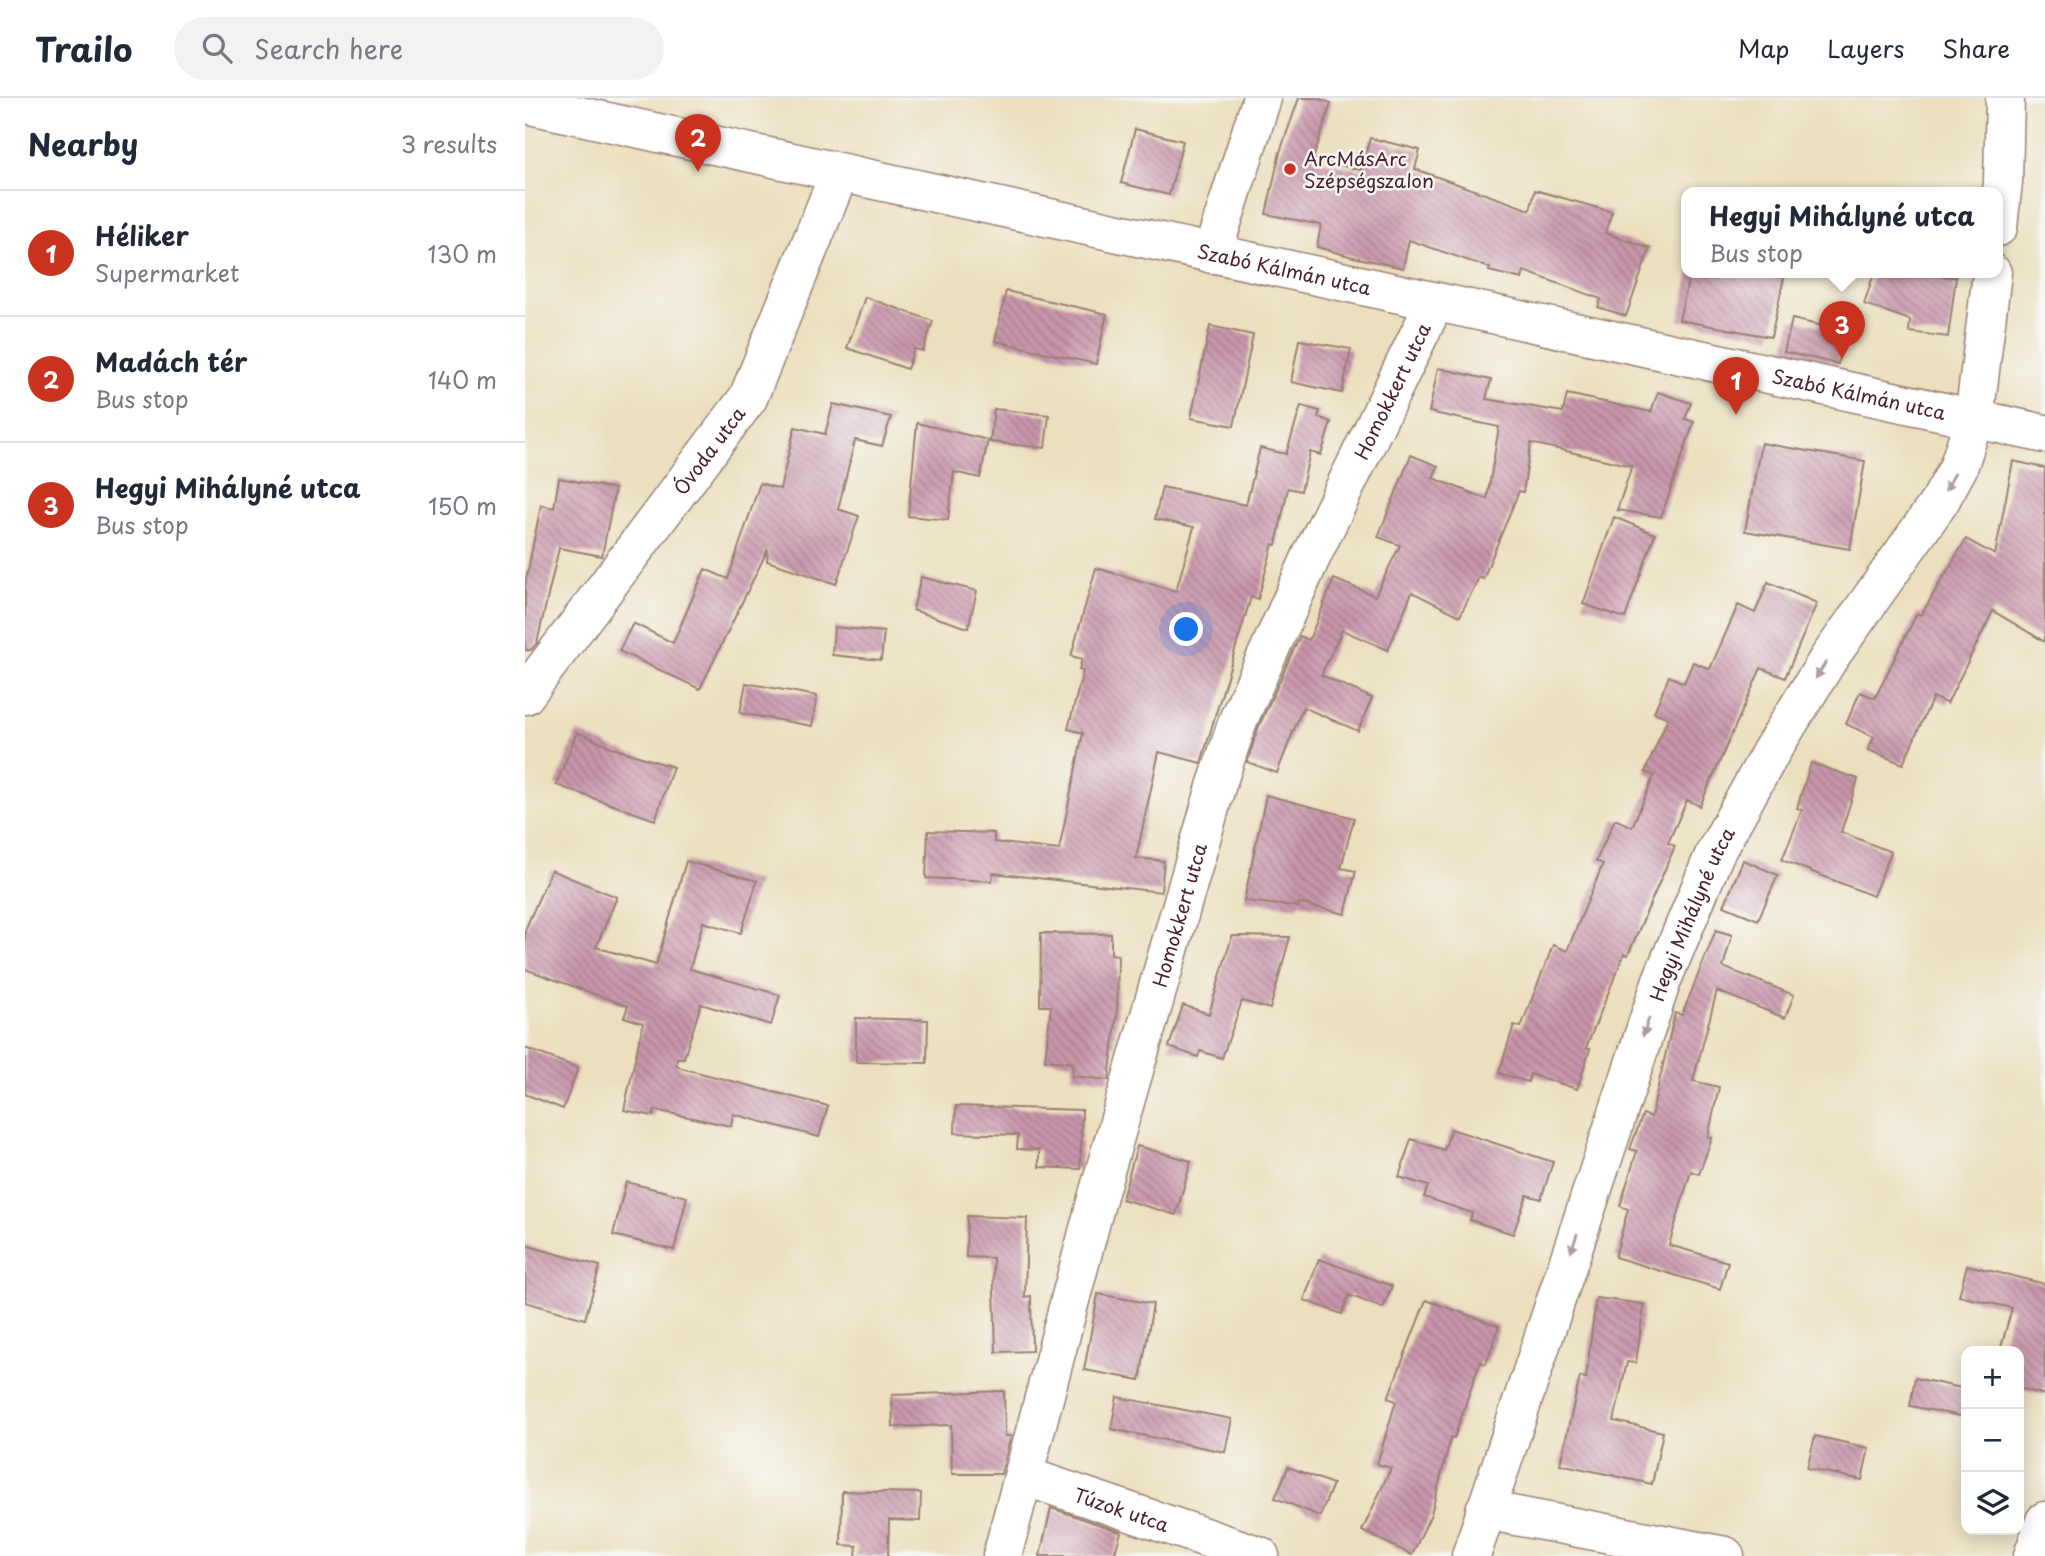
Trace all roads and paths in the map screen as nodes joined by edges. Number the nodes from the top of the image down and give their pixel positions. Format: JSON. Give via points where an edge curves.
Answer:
{"nodes":[{"id":1,"x":1262,"y":98,"type":"edge"},
{"id":2,"x":2005,"y":98,"type":"edge"},
{"id":3,"x":525,"y":104,"type":"edge"},
{"id":4,"x":839,"y":174,"type":"junction"},
{"id":5,"x":2002,"y":187,"type":"edge"},
{"id":6,"x":1212,"y":254,"type":"junction"},
{"id":7,"x":1991,"y":278,"type":"edge"},
{"id":8,"x":1435,"y":302,"type":"junction"},
{"id":9,"x":1974,"y":419,"type":"junction"},
{"id":10,"x":2045,"y":434,"type":"edge"},
{"id":11,"x":525,"y":695,"type":"edge"},
{"id":12,"x":1024,"y":1476,"type":"junction"},
{"id":13,"x":1485,"y":1510,"type":"junction"},
{"id":14,"x":2045,"y":1521,"type":"edge"},
{"id":15,"x":1002,"y":1556,"type":"edge"},
{"id":16,"x":1260,"y":1556,"type":"edge"},
{"id":17,"x":1471,"y":1556,"type":"edge"},
{"id":18,"x":1725,"y":1556,"type":"edge"},
{"id":19,"x":2033,"y":1556,"type":"edge"}],
"edges":[{"from":1,"to":6,"type":"street"},
{"from":2,"to":5,"type":"street"},
{"from":3,"to":4,"type":"street","name":"Szabó Kálmán utca"},
{"from":4,"to":6,"type":"street","name":"Szabó Kálmán utca"},
{"from":4,"to":11,"type":"street","name":"Óvoda utca","via":[[748,398]]},
{"from":6,"to":8,"type":"street","name":"Szabó Kálmán utca"},
{"from":7,"to":9,"type":"street","name":"Hegyi Mihályné utca"},
{"from":8,"to":9,"type":"street","name":"Szabó Kálmán utca"},
{"from":8,"to":12,"type":"street","name":"Homokkert utca","via":[[1239,718],[1098,1195]]},
{"from":9,"to":10,"type":"street","name":"Szabó Kálmán utca"},
{"from":9,"to":13,"type":"street","name":"Hegyi Mihályné utca","one_way":true,"via":[[1958,468],[1940,500],[1829,657],[1715,853],[1662,980]]},
{"from":12,"to":15,"type":"street","name":"Homokkert utca"},
{"from":12,"to":16,"type":"street","name":"Túzok utca"},
{"from":13,"to":17,"type":"street","name":"Hegyi Mihályné utca"},
{"from":13,"to":18,"type":"street"},
{"from":14,"to":19,"type":"street"}]}
